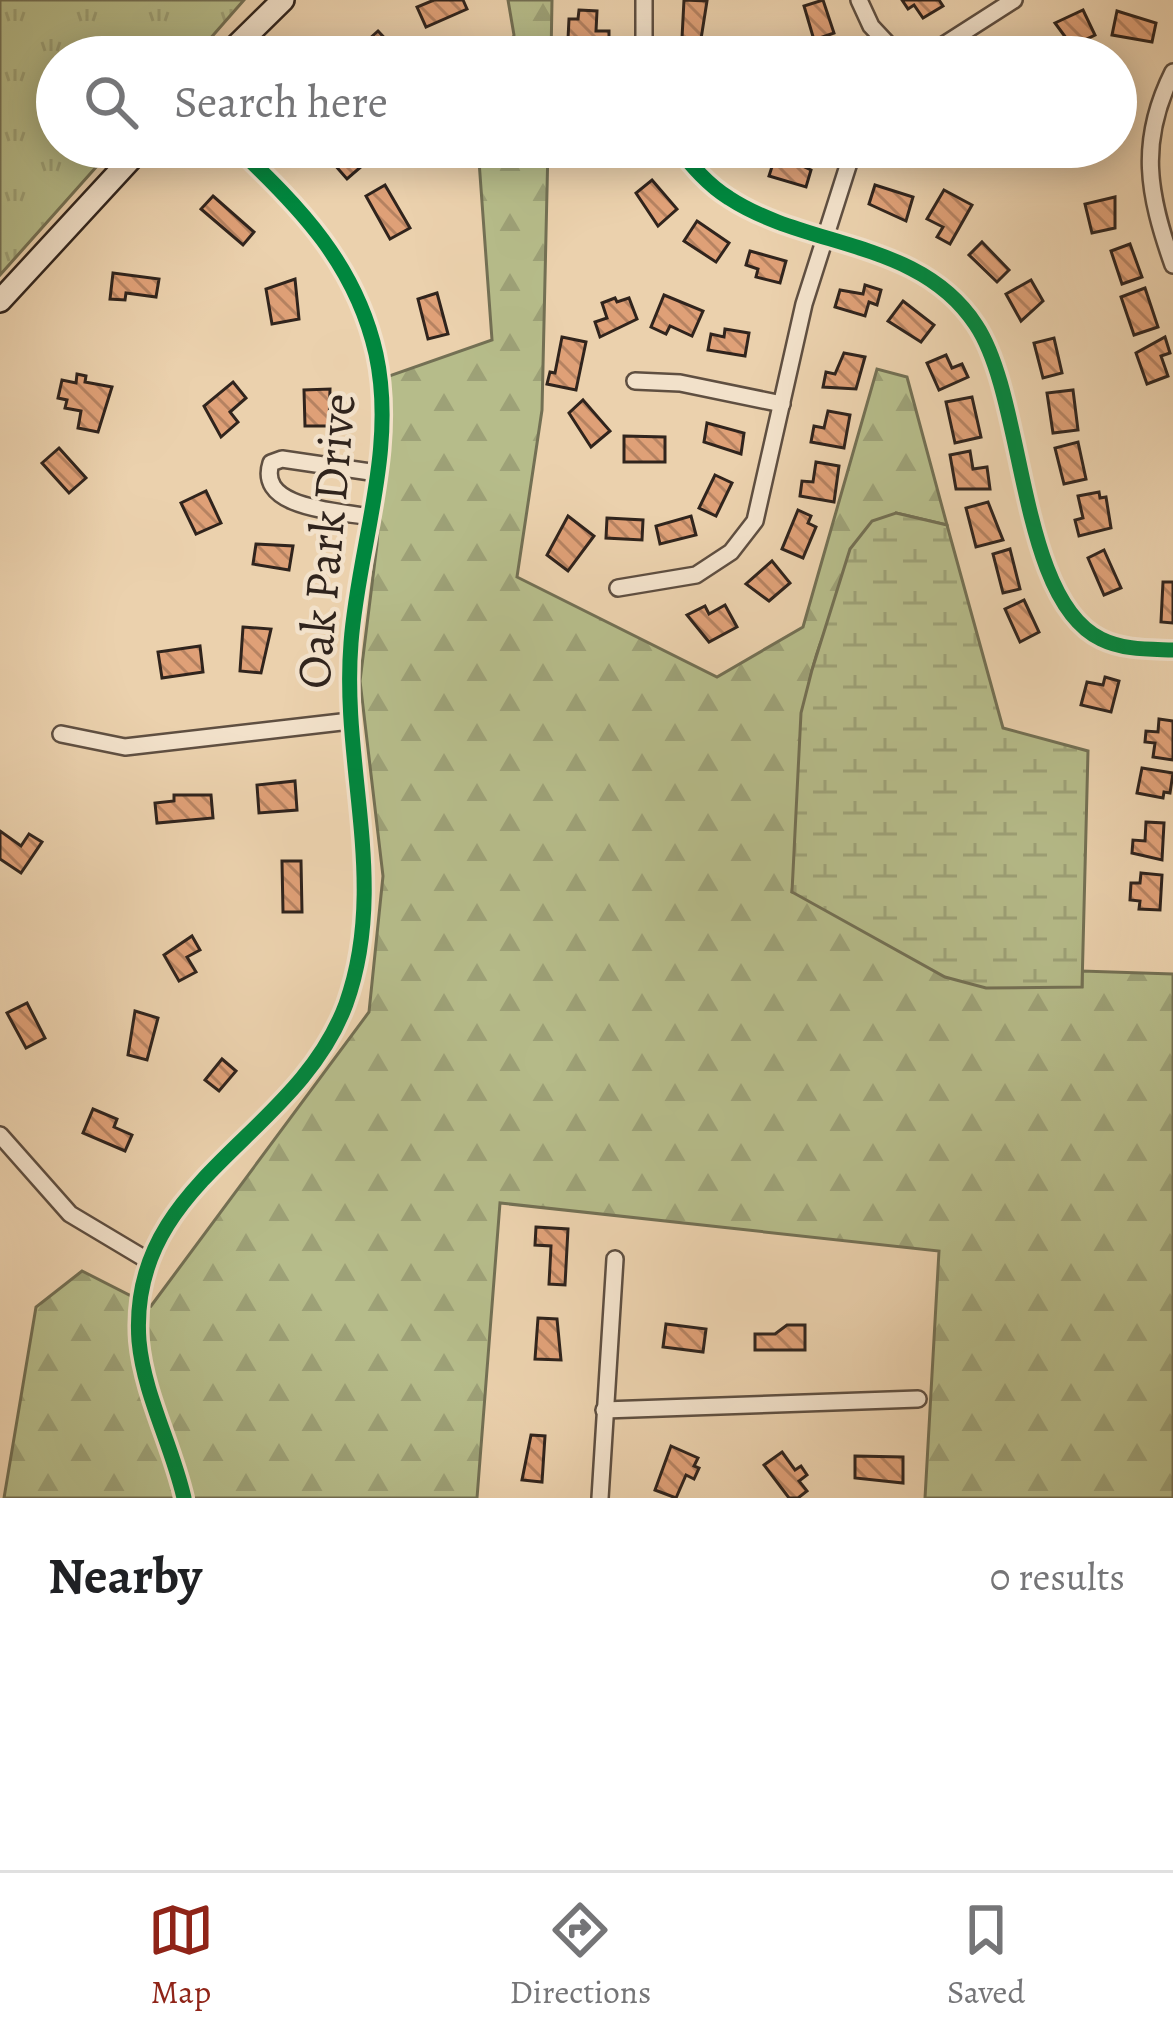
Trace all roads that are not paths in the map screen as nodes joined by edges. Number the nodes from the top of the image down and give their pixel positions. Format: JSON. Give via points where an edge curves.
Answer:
{"nodes":[{"id":1,"x":283,"y":0,"type":"edge"},
{"id":2,"x":644,"y":0,"type":"edge"},
{"id":3,"x":859,"y":0,"type":"edge"},
{"id":4,"x":1014,"y":0,"type":"edge"},
{"id":5,"x":246,"y":36,"type":"edge"},
{"id":6,"x":644,"y":36,"type":"edge"},
{"id":7,"x":881,"y":36,"type":"edge"},
{"id":8,"x":958,"y":36,"type":"edge"},
{"id":9,"x":1173,"y":72,"type":"edge"},
{"id":10,"x":123,"y":168,"type":"edge"},
{"id":11,"x":257,"y":168,"type":"edge"},
{"id":12,"x":698,"y":168,"type":"edge"},
{"id":13,"x":847,"y":168,"type":"edge"},
{"id":14,"x":824,"y":235,"type":"junction"},
{"id":15,"x":1173,"y":265,"type":"edge"},
{"id":16,"x":0,"y":301,"type":"edge"},
{"id":17,"x":635,"y":381,"type":"dead end"},
{"id":18,"x":782,"y":404,"type":"junction"},
{"id":19,"x":377,"y":473,"type":"junction"},
{"id":20,"x":370,"y":518,"type":"junction"},
{"id":21,"x":618,"y":588,"type":"dead end"},
{"id":22,"x":1173,"y":650,"type":"edge"},
{"id":23,"x":350,"y":721,"type":"junction"},
{"id":24,"x":61,"y":734,"type":"dead end"},
{"id":25,"x":0,"y":1135,"type":"edge"},
{"id":26,"x":615,"y":1259,"type":"dead end"},
{"id":27,"x":147,"y":1260,"type":"junction"},
{"id":28,"x":918,"y":1399,"type":"dead end"},
{"id":29,"x":604,"y":1410,"type":"junction"},
{"id":30,"x":184,"y":1498,"type":"edge"},
{"id":31,"x":600,"y":1498,"type":"edge"}],
"edges":[{"from":1,"to":5,"type":"main road"},
{"from":2,"to":6,"type":"street"},
{"from":3,"to":7,"type":"street"},
{"from":4,"to":8,"type":"street"},
{"from":9,"to":15,"type":"street","via":[[1147,160]]},
{"from":10,"to":16,"type":"main road"},
{"from":11,"to":19,"type":"street","name":"Oak Park Drive","via":[[319,230],[354,288],[380,380]]},
{"from":12,"to":14,"type":"street","via":[[730,199]]},
{"from":13,"to":14,"type":"street"},
{"from":14,"to":18,"type":"street"},
{"from":14,"to":22,"type":"street","via":[[904,264],[961,304],[1001,374],[1024,489],[1063,602],[1105,641]]},
{"from":17,"to":18,"type":"street"},
{"from":18,"to":21,"type":"street","via":[[761,505],[740,542],[684,580]]},
{"from":19,"to":20,"type":"street","name":"Oak Park Drive"},
{"from":19,"to":20,"type":"street","via":[[282,459],[267,476],[285,500]]},
{"from":20,"to":23,"type":"street","name":"Oak Park Drive","via":[[350,644]]},
{"from":23,"to":24,"type":"street","via":[[125,747]]},
{"from":23,"to":27,"type":"street","name":"Oak Park Drive","via":[[367,916],[346,1002],[296,1090],[178,1205]]},
{"from":25,"to":27,"type":"street","via":[[70,1214]]},
{"from":26,"to":29,"type":"street"},
{"from":27,"to":30,"type":"street","via":[[142,1366]]},
{"from":28,"to":29,"type":"street"},
{"from":29,"to":31,"type":"street"}]}
